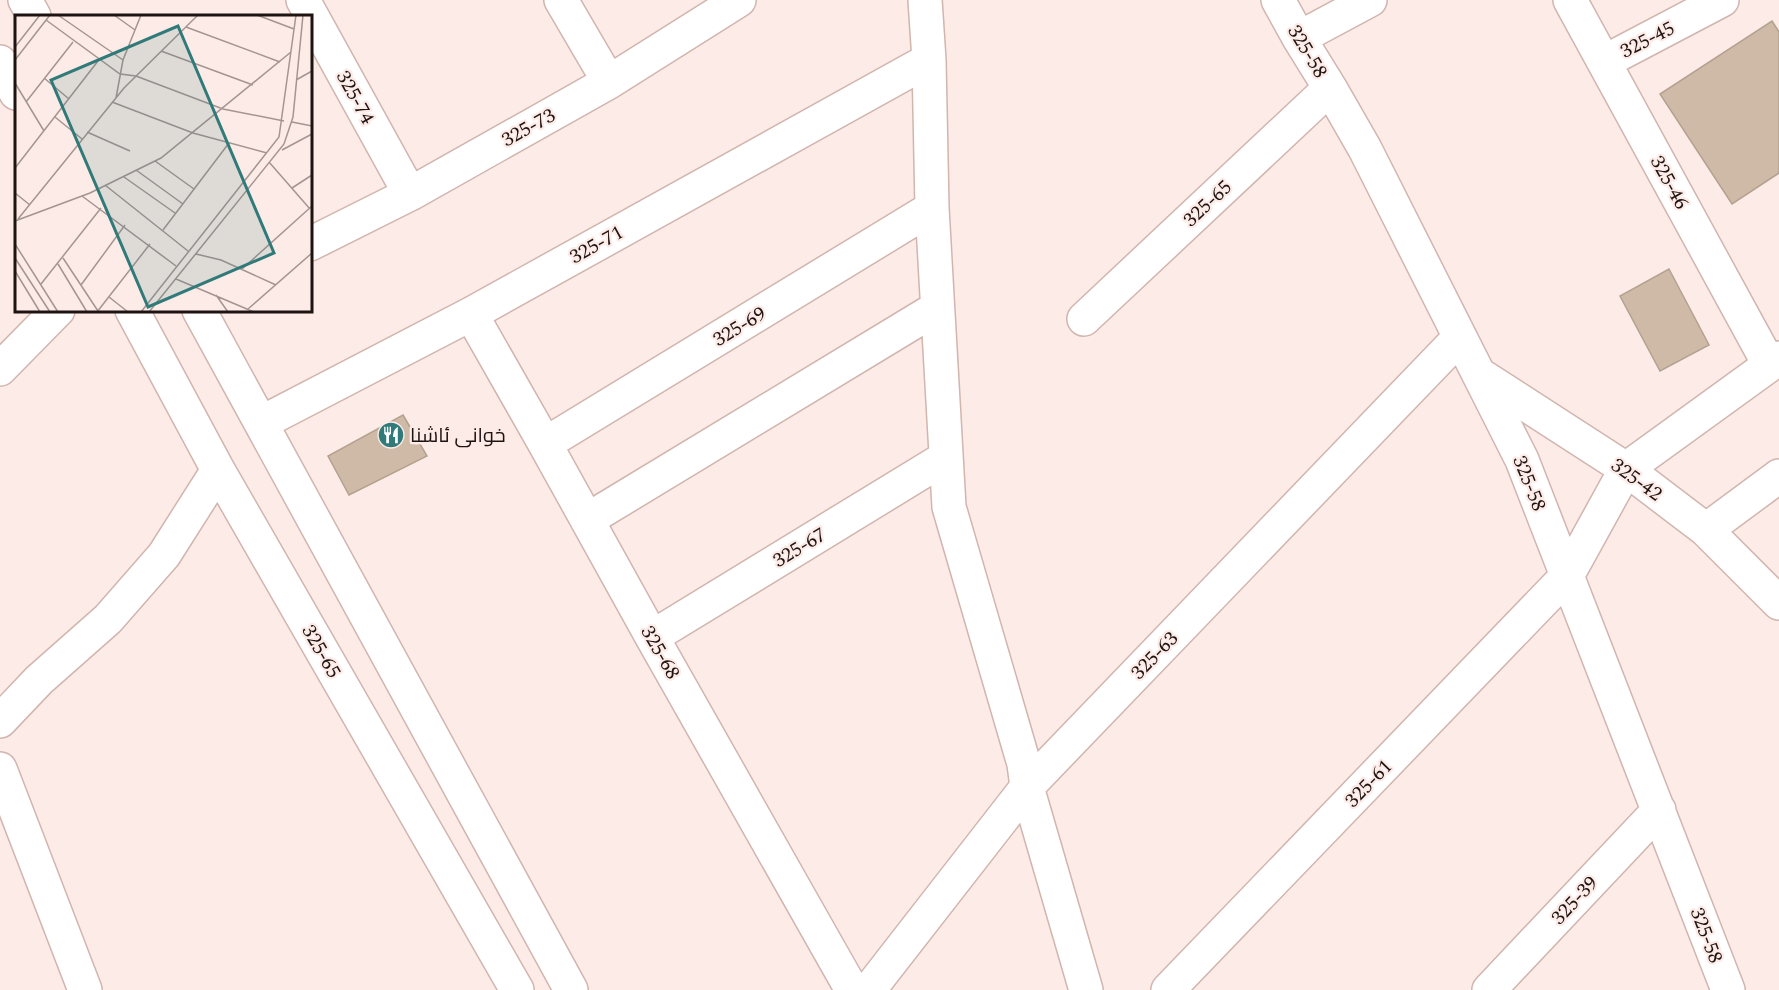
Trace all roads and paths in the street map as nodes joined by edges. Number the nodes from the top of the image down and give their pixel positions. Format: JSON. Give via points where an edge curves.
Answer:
{"nodes":[{"id":1,"x":25,"y":0,"type":"edge"},
{"id":2,"x":303,"y":0,"type":"edge"},
{"id":3,"x":561,"y":0,"type":"edge"},
{"id":4,"x":739,"y":0,"type":"edge"},
{"id":5,"x":925,"y":0,"type":"edge"},
{"id":6,"x":1278,"y":0,"type":"edge"},
{"id":7,"x":1370,"y":0,"type":"edge"},
{"id":8,"x":1570,"y":0,"type":"edge"},
{"id":9,"x":1722,"y":0,"type":"edge"},
{"id":10,"x":33,"y":15,"type":"edge"},
{"id":11,"x":311,"y":15,"type":"edge"},
{"id":12,"x":312,"y":16,"type":"edge"},
{"id":13,"x":1299,"y":38,"type":"junction"},
{"id":14,"x":929,"y":60,"type":"junction"},
{"id":15,"x":0,"y":62,"type":"edge"},
{"id":16,"x":1604,"y":62,"type":"junction"},
{"id":17,"x":609,"y":82,"type":"junction"},
{"id":18,"x":1330,"y":88,"type":"junction"},
{"id":19,"x":15,"y":91,"type":"edge"},
{"id":20,"x":410,"y":194,"type":"junction"},
{"id":21,"x":932,"y":208,"type":"junction"},
{"id":22,"x":312,"y":243,"type":"edge"},
{"id":23,"x":938,"y":308,"type":"junction"},
{"id":24,"x":56,"y":312,"type":"edge"},
{"id":25,"x":133,"y":312,"type":"edge"},
{"id":26,"x":200,"y":312,"type":"edge"},
{"id":27,"x":471,"y":314,"type":"junction"},
{"id":28,"x":1084,"y":319,"type":"dead end"},
{"id":29,"x":1460,"y":338,"type":"junction"},
{"id":30,"x":1774,"y":361,"type":"edge"},
{"id":31,"x":0,"y":369,"type":"edge"},
{"id":32,"x":1479,"y":374,"type":"junction"},
{"id":33,"x":261,"y":423,"type":"junction"},
{"id":34,"x":545,"y":444,"type":"junction"},
{"id":35,"x":945,"y":458,"type":"junction"},
{"id":36,"x":1626,"y":469,"type":"junction"},
{"id":37,"x":218,"y":470,"type":"junction"},
{"id":38,"x":1779,"y":476,"type":"edge"},
{"id":39,"x":586,"y":520,"type":"junction"},
{"id":40,"x":1706,"y":530,"type":"junction"},
{"id":41,"x":1567,"y":576,"type":"junction"},
{"id":42,"x":1779,"y":603,"type":"edge"},
{"id":43,"x":652,"y":637,"type":"junction"},
{"id":44,"x":0,"y":721,"type":"edge"},
{"id":45,"x":0,"y":769,"type":"edge"},
{"id":46,"x":1027,"y":787,"type":"junction"},
{"id":47,"x":1659,"y":810,"type":"junction"},
{"id":48,"x":558,"y":986,"type":"edge"},
{"id":49,"x":85,"y":990,"type":"edge"},
{"id":50,"x":517,"y":990,"type":"edge"},
{"id":51,"x":852,"y":990,"type":"edge"},
{"id":52,"x":869,"y":990,"type":"edge"},
{"id":53,"x":1086,"y":990,"type":"edge"},
{"id":54,"x":1168,"y":990,"type":"edge"},
{"id":55,"x":1489,"y":990,"type":"edge"},
{"id":56,"x":1728,"y":990,"type":"edge"}],
"edges":[{"from":1,"to":10,"type":"street"},
{"from":2,"to":11,"type":"street","name":"325-74"},
{"from":3,"to":17,"type":"street"},
{"from":4,"to":17,"type":"street","name":"325-73"},
{"from":5,"to":14,"type":"street"},
{"from":6,"to":13,"type":"street","name":"325-58"},
{"from":7,"to":13,"type":"street"},
{"from":8,"to":16,"type":"street","name":"325-46"},
{"from":9,"to":16,"type":"street","name":"325-45"},
{"from":12,"to":20,"type":"street","name":"325-74"},
{"from":13,"to":18,"type":"street","name":"325-58"},
{"from":14,"to":21,"type":"street"},
{"from":14,"to":27,"type":"street","name":"325-71"},
{"from":15,"to":19,"type":"street"},
{"from":16,"to":30,"type":"street","name":"325-46"},
{"from":17,"to":20,"type":"street","name":"325-73"},
{"from":18,"to":28,"type":"street","name":"325-65"},
{"from":18,"to":29,"type":"street","name":"325-58"},
{"from":20,"to":22,"type":"street","name":"325-73"},
{"from":21,"to":23,"type":"street"},
{"from":21,"to":34,"type":"street","name":"325-69"},
{"from":23,"to":35,"type":"street"},
{"from":23,"to":39,"type":"street"},
{"from":24,"to":31,"type":"street"},
{"from":25,"to":37,"type":"street","name":"325-65"},
{"from":26,"to":33,"type":"street"},
{"from":27,"to":33,"type":"street","name":"325-71"},
{"from":27,"to":34,"type":"street","name":"325-68"},
{"from":29,"to":32,"type":"street","name":"325-58"},
{"from":29,"to":46,"type":"street","name":"325-63"},
{"from":30,"to":36,"type":"street"},
{"from":32,"to":36,"type":"street","name":"325-42"},
{"from":32,"to":41,"type":"street","name":"325-58","via":[[1522,460]]},
{"from":33,"to":48,"type":"street"},
{"from":34,"to":39,"type":"street","name":"325-68"},
{"from":35,"to":43,"type":"street","name":"325-67"},
{"from":35,"to":46,"type":"street","via":[[950,507],[1024,764]]},
{"from":36,"to":40,"type":"street","name":"325-42"},
{"from":36,"to":41,"type":"street","name":"325-61"},
{"from":37,"to":44,"type":"street","via":[[164,555],[108,619],[39,680]]},
{"from":37,"to":50,"type":"street","name":"325-65"},
{"from":38,"to":40,"type":"street"},
{"from":39,"to":43,"type":"street","name":"325-68"},
{"from":40,"to":42,"type":"street","name":"325-42"},
{"from":41,"to":47,"type":"street","name":"325-58"},
{"from":41,"to":54,"type":"street","name":"325-61"},
{"from":43,"to":51,"type":"street","name":"325-68"},
{"from":45,"to":49,"type":"street"},
{"from":46,"to":52,"type":"street","name":"325-63"},
{"from":46,"to":53,"type":"street"},
{"from":47,"to":55,"type":"street","name":"325-39"},
{"from":47,"to":56,"type":"street","name":"325-58"}]}
